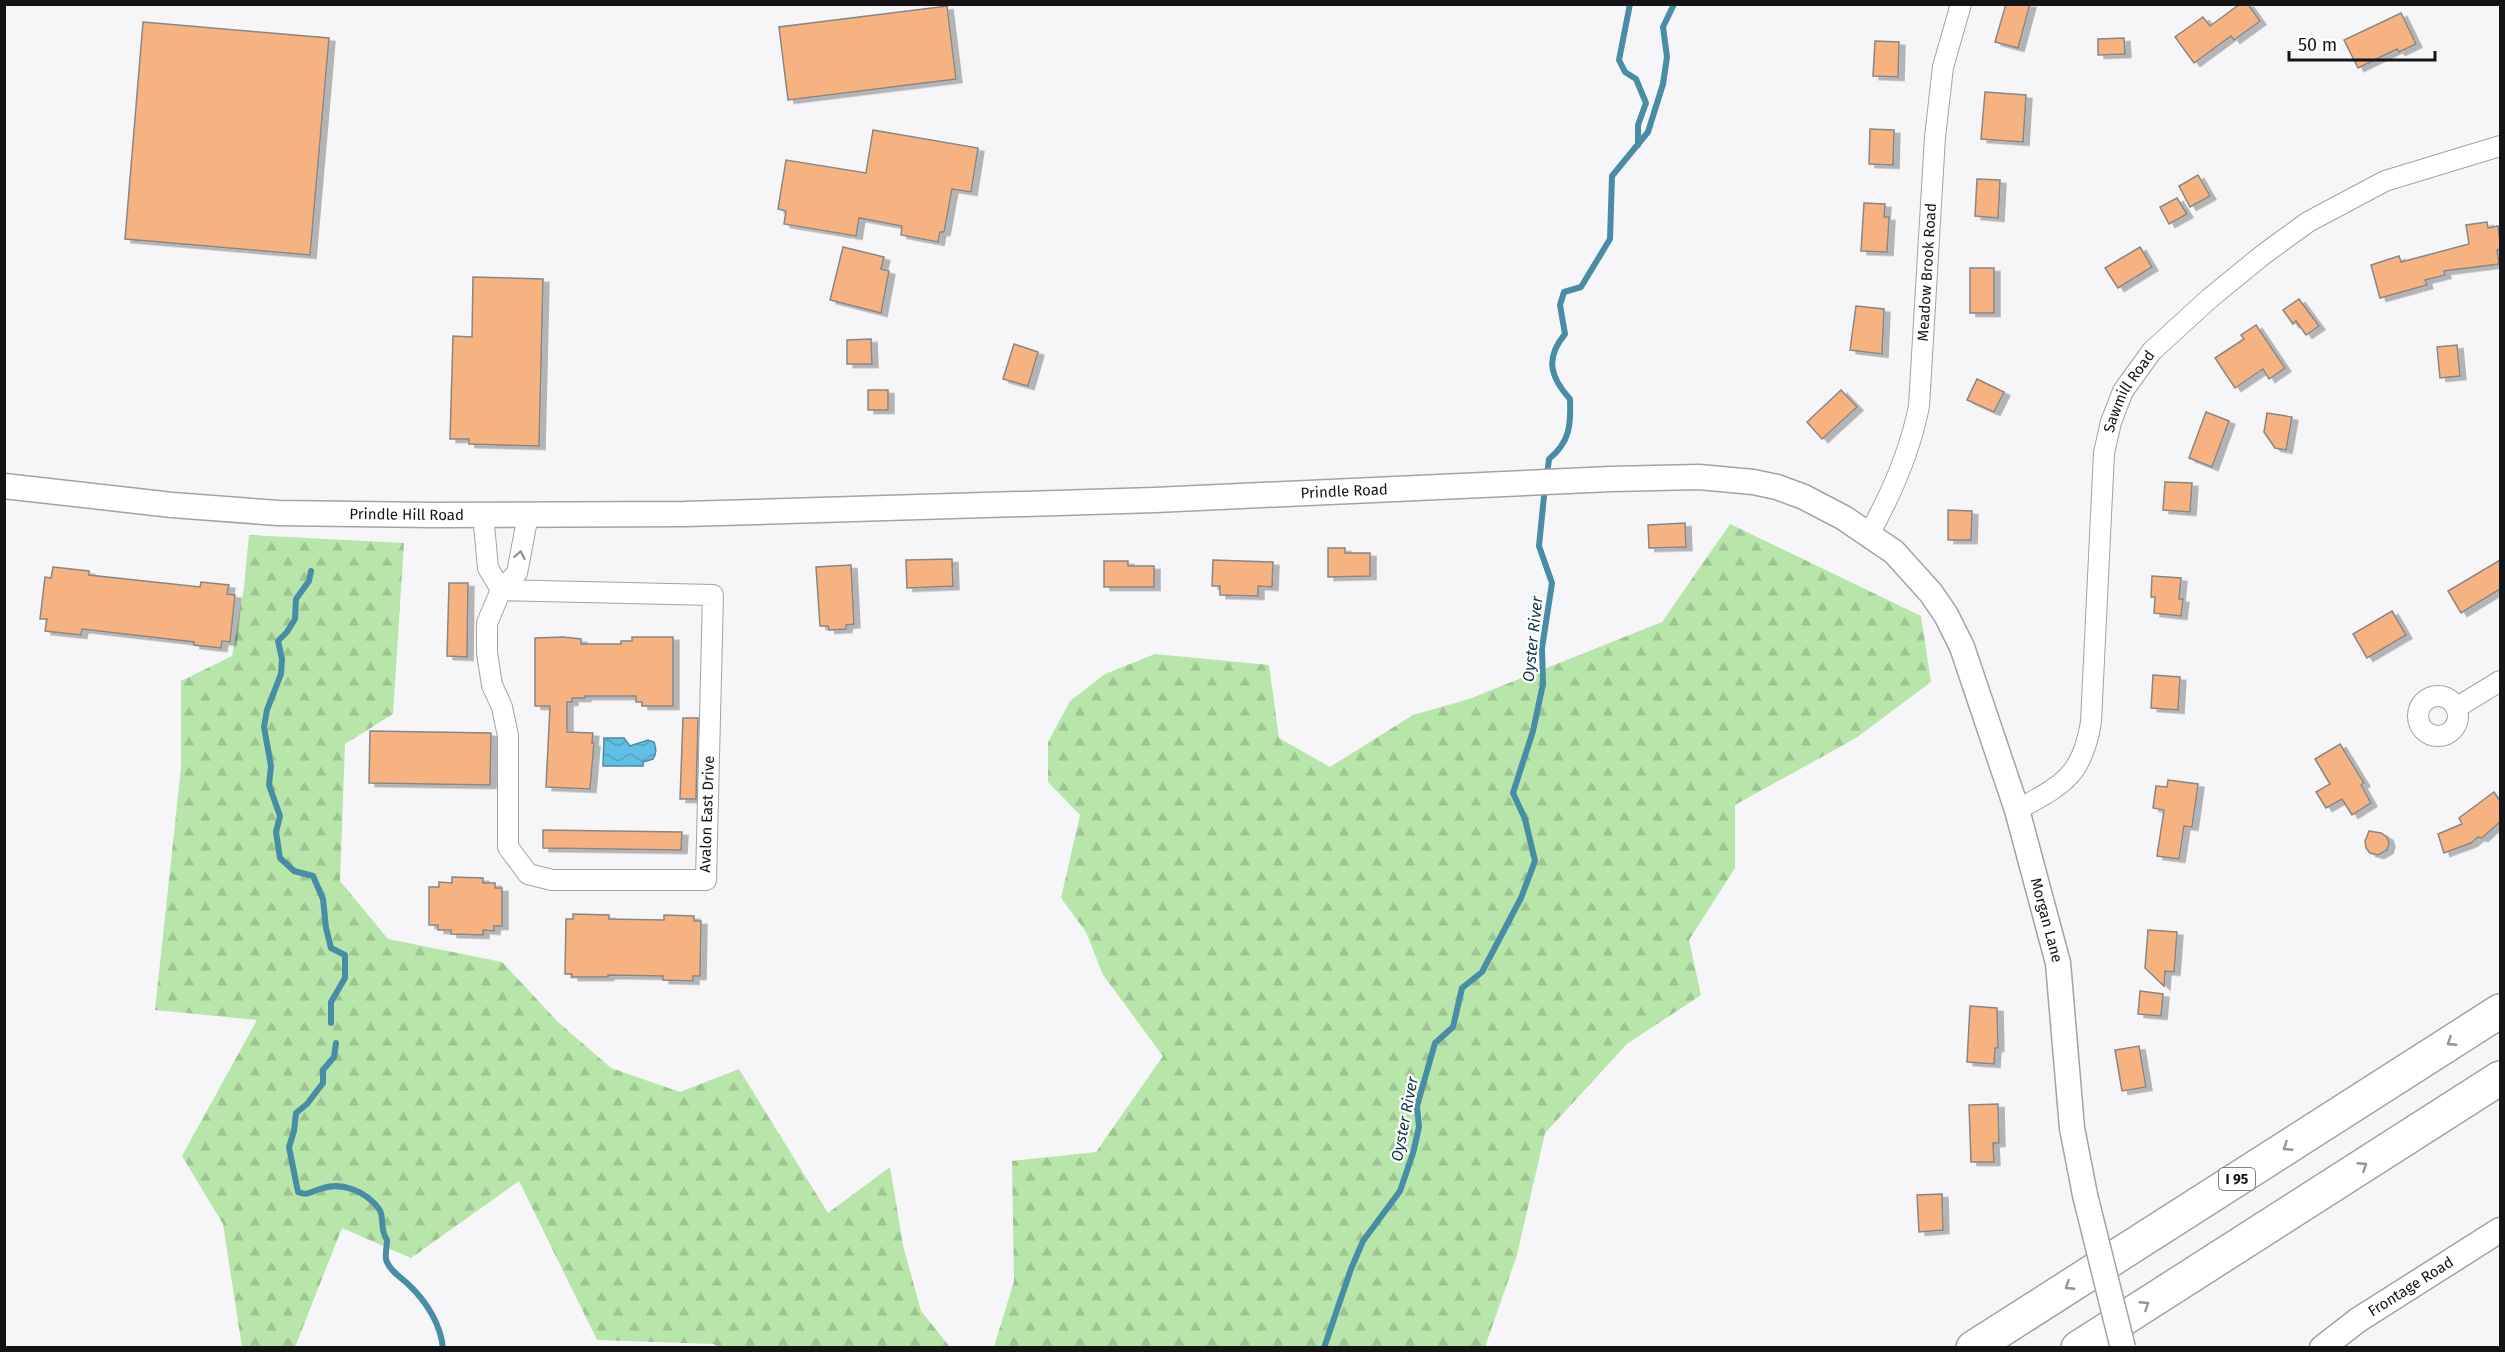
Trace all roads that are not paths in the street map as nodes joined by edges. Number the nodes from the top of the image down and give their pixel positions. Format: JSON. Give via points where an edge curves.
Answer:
{"nodes":[{"id":1,"x":1961,"y":4,"type":"edge"},
{"id":2,"x":2500,"y":146,"type":"edge"},
{"id":3,"x":4,"y":486,"type":"edge"},
{"id":4,"x":808,"y":510,"type":"joint"},
{"id":5,"x":483,"y":514,"type":"junction"},
{"id":6,"x":528,"y":515,"type":"junction"},
{"id":7,"x":1869,"y":534,"type":"junction"},
{"id":8,"x":501,"y":590,"type":"junction"},
{"id":9,"x":2500,"y":681,"type":"edge"},
{"id":10,"x":2456,"y":708,"type":"dead end"},
{"id":11,"x":2017,"y":810,"type":"junction"},
{"id":12,"x":2500,"y":1011,"type":"edge"},
{"id":13,"x":2500,"y":1078,"type":"edge"},
{"id":14,"x":2500,"y":1230,"type":"edge"},
{"id":15,"x":1972,"y":1347,"type":"edge"},
{"id":16,"x":2078,"y":1347,"type":"edge"},
{"id":17,"x":2122,"y":1347,"type":"edge"},
{"id":18,"x":2322,"y":1347,"type":"edge"}],
"edges":[{"from":1,"to":7,"type":"street","name":"Meadow Brook Road","via":[[1942,67],[1919,406],[1912,440],[1889,499]]},
{"from":2,"to":11,"type":"street","name":"Sawmill Road","via":[[2385,181],[2308,222],[2210,298],[2152,351],[2123,391],[2104,453],[2087,743],[2067,780]]},
{"from":3,"to":5,"type":"street","name":"Prindle Hill Road","via":[[278,513]]},
{"from":4,"to":6,"type":"street","name":"Prindle Hill Road"},
{"from":4,"to":7,"type":"street","name":"Prindle Road","via":[[1699,477],[1753,482],[1804,497]]},
{"from":5,"to":6,"type":"street","name":"Prindle Hill Road"},
{"from":5,"to":8,"type":"street","via":[[488,568]]},
{"from":8,"to":6,"type":"street","name":"Avalon East Drive","one_way":true,"via":[[516,573]]},
{"from":7,"to":11,"type":"street","name":"Morgan Lane","via":[[1916,574],[1946,615],[1965,655]]},
{"from":8,"to":8,"type":"street","name":"Avalon East Drive","via":[[487,623],[487,653],[492,685],[508,736],[508,847],[513,856],[528,874],[552,880],[706,880],[713,595]]},
{"from":9,"to":10,"type":"street"},
{"from":11,"to":17,"type":"street","name":"Morgan Lane","bridge":true,"via":[[2058,963],[2072,1128]]},
{"from":12,"to":15,"type":"highway","number":"I 95","one_way":true},
{"from":16,"to":13,"type":"highway","one_way":true},
{"from":14,"to":18,"type":"street","name":"Frontage Road"}]}
